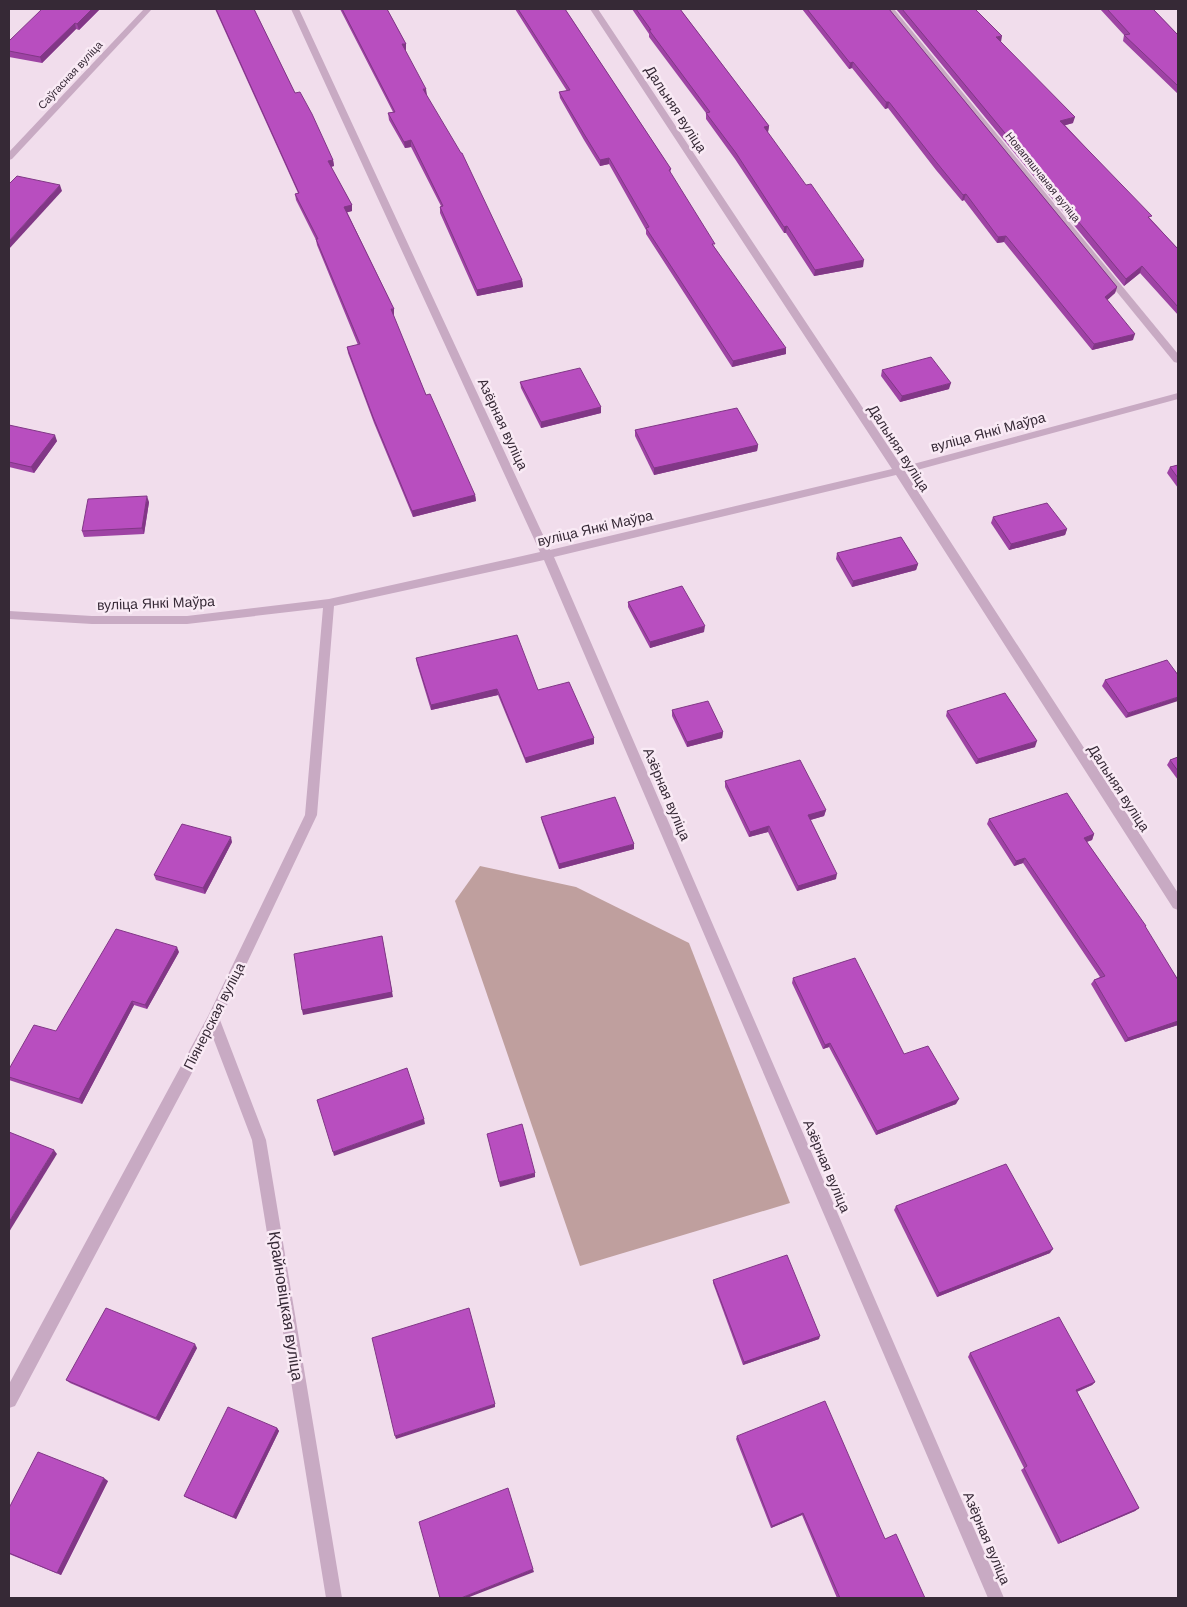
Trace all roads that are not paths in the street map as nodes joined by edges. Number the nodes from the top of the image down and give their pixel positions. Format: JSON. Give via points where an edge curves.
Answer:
{"nodes":[{"id":1,"x":148,"y":9,"type":"edge"},
{"id":2,"x":296,"y":9,"type":"edge"},
{"id":3,"x":594,"y":9,"type":"edge"},
{"id":4,"x":890,"y":9,"type":"edge"},
{"id":5,"x":9,"y":157,"type":"edge"},
{"id":6,"x":1178,"y":360,"type":"edge"},
{"id":7,"x":1178,"y":396,"type":"edge"},
{"id":8,"x":899,"y":471,"type":"junction"},
{"id":9,"x":547,"y":555,"type":"junction"},
{"id":10,"x":329,"y":603,"type":"junction"},
{"id":11,"x":9,"y":615,"type":"edge"},
{"id":12,"x":1178,"y":904,"type":"edge"},
{"id":13,"x":213,"y":1020,"type":"junction"},
{"id":14,"x":9,"y":1400,"type":"edge"},
{"id":15,"x":334,"y":1598,"type":"edge"},
{"id":16,"x":996,"y":1598,"type":"edge"}],
"edges":[{"from":1,"to":5,"type":"street","name":"Саўгасная вуліца"},
{"from":2,"to":9,"type":"street","name":"Азёрная вуліца"},
{"from":3,"to":8,"type":"street","name":"Дальняя вуліца"},
{"from":4,"to":6,"type":"street","name":"Новапяшчаная вуліца"},
{"from":7,"to":8,"type":"street","name":"вуліца Янкі Маўра"},
{"from":8,"to":9,"type":"street","name":"вуліца Янкі Маўра"},
{"from":8,"to":12,"type":"street","name":"Дальняя вуліца"},
{"from":9,"to":10,"type":"street","name":"вуліца Янкі Маўра"},
{"from":9,"to":16,"type":"street","name":"Азёрная вуліца"},
{"from":10,"to":11,"type":"street","name":"вуліца Янкі Маўра","via":[[187,620],[92,620]]},
{"from":10,"to":13,"type":"street","name":"Піянерская вуліца","via":[[311,815]]},
{"from":13,"to":14,"type":"street","name":"Піянерская вуліца"},
{"from":13,"to":15,"type":"street","name":"Крайновіцкая вуліца","via":[[259,1140]]}]}
